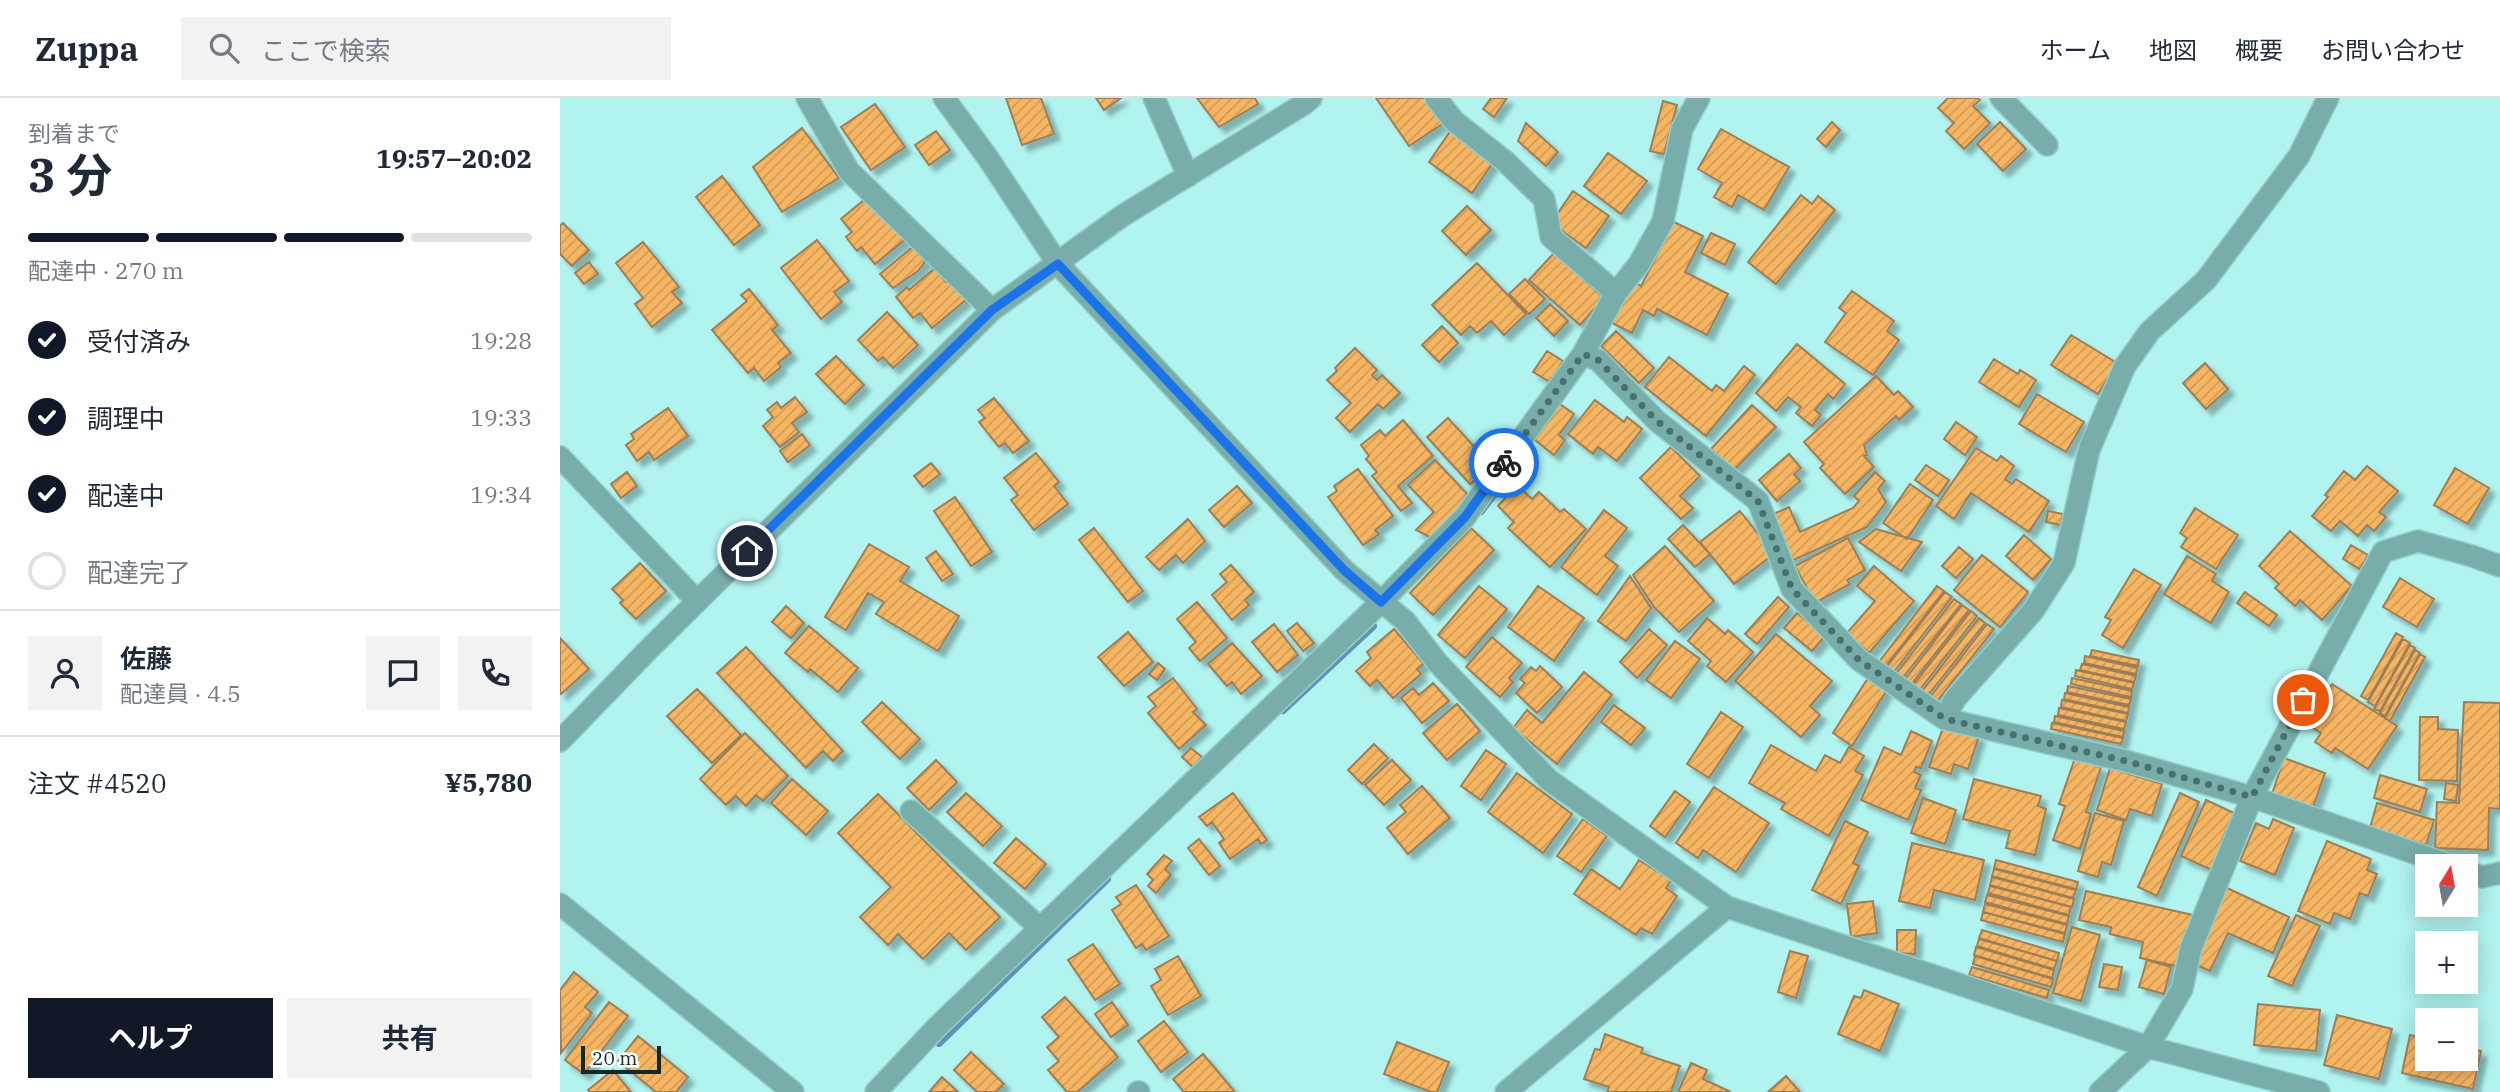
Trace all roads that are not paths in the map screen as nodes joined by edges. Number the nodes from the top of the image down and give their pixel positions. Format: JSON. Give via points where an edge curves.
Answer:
{"nodes":[{"id":1,"x":807,"y":98,"type":"edge"},
{"id":2,"x":944,"y":98,"type":"edge"},
{"id":3,"x":1154,"y":98,"type":"edge"},
{"id":4,"x":1311,"y":98,"type":"edge"},
{"id":5,"x":1436,"y":98,"type":"edge"},
{"id":6,"x":1699,"y":98,"type":"edge"},
{"id":7,"x":2001,"y":98,"type":"edge"},
{"id":8,"x":2328,"y":98,"type":"edge"},
{"id":9,"x":2047,"y":145,"type":"dead end"},
{"id":10,"x":1188,"y":176,"type":"junction"},
{"id":11,"x":1058,"y":264,"type":"junction"},
{"id":12,"x":1616,"y":293,"type":"junction"},
{"id":13,"x":992,"y":310,"type":"junction"},
{"id":14,"x":1583,"y":354,"type":"junction"},
{"id":15,"x":560,"y":457,"type":"edge"},
{"id":16,"x":2500,"y":566,"type":"edge"},
{"id":17,"x":697,"y":601,"type":"junction"},
{"id":18,"x":1381,"y":602,"type":"junction"},
{"id":19,"x":1945,"y":719,"type":"junction"},
{"id":20,"x":560,"y":741,"type":"edge"},
{"id":21,"x":2252,"y":797,"type":"junction"},
{"id":22,"x":911,"y":811,"type":"dead end"},
{"id":23,"x":2417,"y":854,"type":"edge"},
{"id":24,"x":2500,"y":873,"type":"edge"},
{"id":25,"x":2478,"y":876,"type":"edge"},
{"id":26,"x":560,"y":904,"type":"edge"},
{"id":27,"x":1727,"y":907,"type":"junction"},
{"id":28,"x":1040,"y":928,"type":"junction"},
{"id":29,"x":2148,"y":1046,"type":"junction"},
{"id":30,"x":793,"y":1092,"type":"edge"},
{"id":31,"x":876,"y":1092,"type":"edge"},
{"id":32,"x":1506,"y":1092,"type":"edge"},
{"id":33,"x":2100,"y":1092,"type":"edge"},
{"id":34,"x":2319,"y":1092,"type":"edge"}],
"edges":[{"from":1,"to":13,"type":"street","via":[[849,171]]},
{"from":2,"to":11,"type":"street"},
{"from":3,"to":10,"type":"street"},
{"from":4,"to":10,"type":"street"},
{"from":5,"to":12,"type":"street","via":[[1454,121],[1544,199],[1551,237]]},
{"from":6,"to":12,"type":"street","via":[[1682,129],[1663,221]]},
{"from":7,"to":9,"type":"street"},
{"from":8,"to":19,"type":"street","via":[[2299,156],[2206,280],[2150,331],[2125,366],[2088,450],[2064,563],[2033,611],[1955,699]]},
{"from":10,"to":11,"type":"street","via":[[1122,216]]},
{"from":11,"to":13,"type":"street"},
{"from":11,"to":18,"type":"street","via":[[1344,570]]},
{"from":12,"to":14,"type":"street"},
{"from":13,"to":17,"type":"street"},
{"from":14,"to":18,"type":"street","via":[[1465,517]]},
{"from":14,"to":19,"type":"street","via":[[1598,360],[1657,421],[1758,501],[1792,589],[1859,660]]},
{"from":15,"to":17,"type":"street"},
{"from":16,"to":21,"type":"street","via":[[2418,541],[2383,552]]},
{"from":17,"to":20,"type":"street"},
{"from":18,"to":27,"type":"street","via":[[1405,621],[1437,662],[1549,780]]},
{"from":18,"to":28,"type":"street"},
{"from":19,"to":21,"type":"street","via":[[2126,761]]},
{"from":21,"to":23,"type":"street"},
{"from":21,"to":29,"type":"street","via":[[2191,948],[2182,989]]},
{"from":22,"to":28,"type":"street"},
{"from":24,"to":25,"type":"street"},
{"from":26,"to":30,"type":"street"},
{"from":27,"to":29,"type":"street"},
{"from":27,"to":32,"type":"street"},
{"from":28,"to":31,"type":"street"},
{"from":29,"to":33,"type":"street"},
{"from":29,"to":34,"type":"street"}]}
